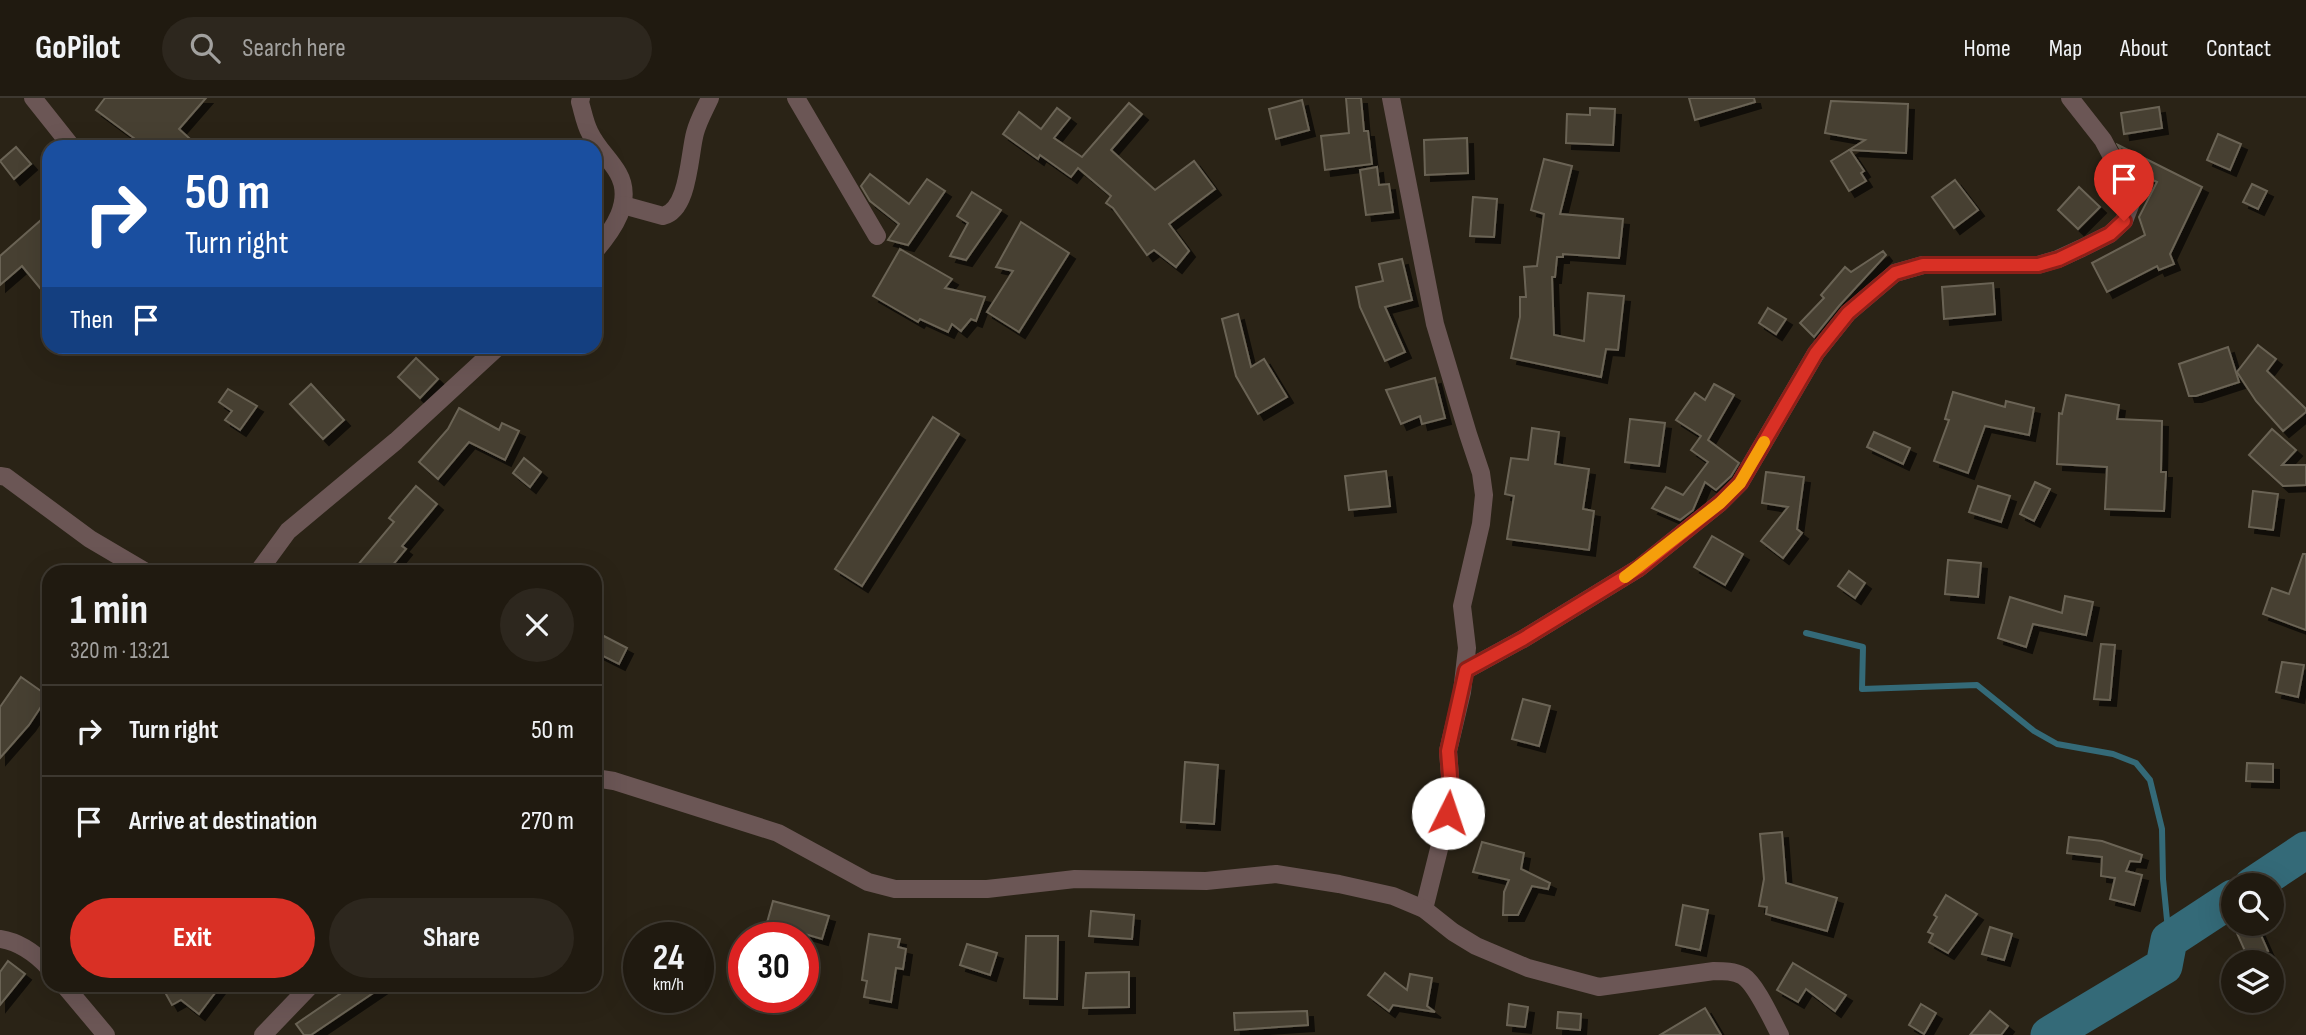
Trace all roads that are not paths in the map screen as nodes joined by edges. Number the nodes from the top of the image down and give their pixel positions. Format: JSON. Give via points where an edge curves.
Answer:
{"nodes":[{"id":1,"x":33,"y":98,"type":"edge"},
{"id":2,"x":581,"y":98,"type":"edge"},
{"id":3,"x":710,"y":98,"type":"edge"},
{"id":4,"x":796,"y":98,"type":"edge"},
{"id":5,"x":1391,"y":98,"type":"edge"},
{"id":6,"x":2070,"y":98,"type":"edge"},
{"id":7,"x":66,"y":140,"type":"edge"},
{"id":8,"x":595,"y":140,"type":"edge"},
{"id":9,"x":602,"y":150,"type":"edge"},
{"id":10,"x":624,"y":205,"type":"junction"},
{"id":11,"x":877,"y":236,"type":"dead end"},
{"id":12,"x":602,"y":242,"type":"edge"},
{"id":13,"x":490,"y":354,"type":"edge"},
{"id":14,"x":0,"y":476,"type":"edge"},
{"id":15,"x":134,"y":565,"type":"edge"},
{"id":16,"x":263,"y":565,"type":"edge"},
{"id":17,"x":1466,"y":670,"type":"junction"},
{"id":18,"x":602,"y":779,"type":"edge"},
{"id":19,"x":1424,"y":909,"type":"junction"},
{"id":20,"x":0,"y":939,"type":"edge"},
{"id":21,"x":42,"y":960,"type":"edge"},
{"id":22,"x":70,"y":992,"type":"edge"},
{"id":23,"x":304,"y":992,"type":"edge"},
{"id":24,"x":106,"y":1035,"type":"edge"},
{"id":25,"x":112,"y":1035,"type":"edge"},
{"id":26,"x":263,"y":1035,"type":"edge"},
{"id":27,"x":1780,"y":1035,"type":"edge"}],
"edges":[{"from":1,"to":7,"type":"street"},
{"from":2,"to":8,"type":"street"},
{"from":3,"to":10,"type":"street","via":[[695,131],[677,207],[663,216]]},
{"from":4,"to":11,"type":"street"},
{"from":5,"to":17,"type":"street","via":[[1434,324],[1483,484],[1481,524],[1462,606]]},
{"from":6,"to":17,"type":"street","via":[[2103,140],[2127,185],[2131,203],[2124,221],[2110,234],[2038,265],[1923,265],[1895,273],[1848,313],[1816,353],[1740,483],[1720,503],[1639,568]]},
{"from":9,"to":10,"type":"street","via":[[625,190]]},
{"from":10,"to":12,"type":"street"},
{"from":13,"to":16,"type":"street","via":[[288,531]]},
{"from":14,"to":15,"type":"street"},
{"from":17,"to":19,"type":"street","via":[[1448,751],[1448,813]]},
{"from":18,"to":19,"type":"street","via":[[778,833],[868,883],[895,889],[987,889],[1075,879],[1206,881],[1276,874],[1380,893]]},
{"from":19,"to":27,"type":"street","via":[[1476,946],[1528,968],[1599,987],[1729,971],[1751,985]]},
{"from":20,"to":21,"type":"street","via":[[12,941]]},
{"from":22,"to":24,"type":"street"},
{"from":23,"to":26,"type":"street"},
{"from":24,"to":25,"type":"street"}]}
